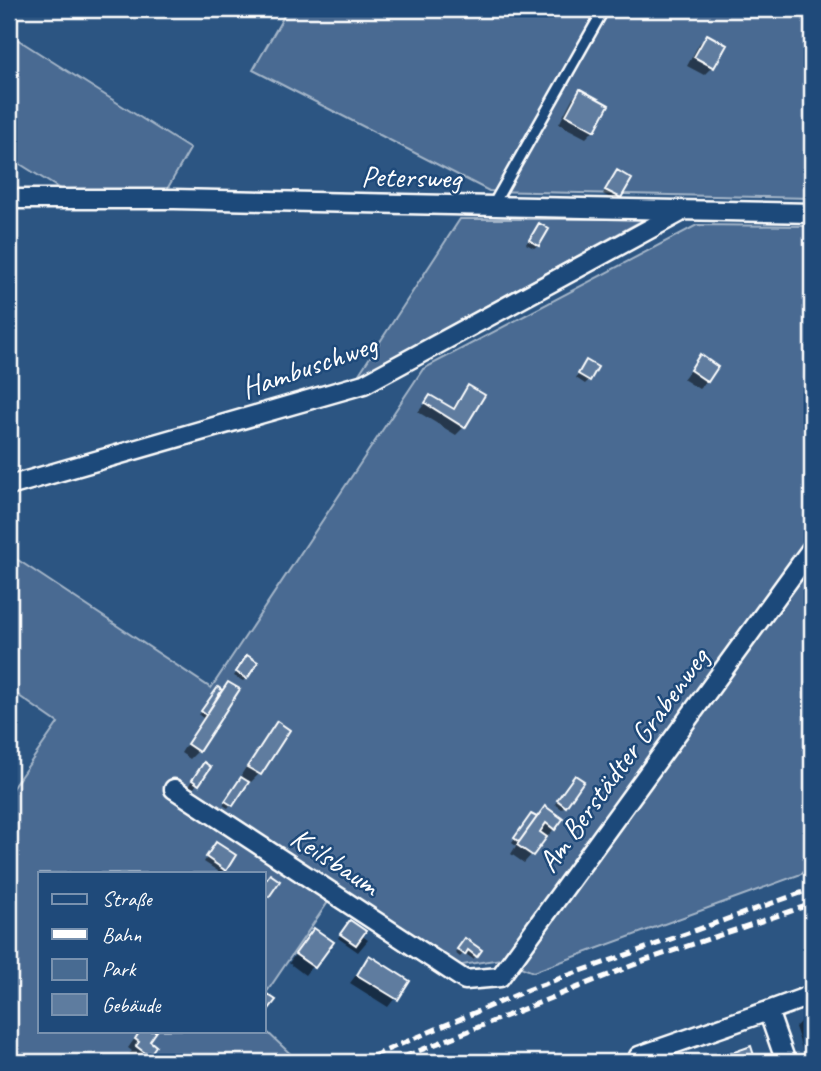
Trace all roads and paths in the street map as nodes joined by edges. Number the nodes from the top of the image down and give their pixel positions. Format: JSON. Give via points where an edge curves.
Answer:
{"nodes":[{"id":1,"x":604,"y":9,"type":"edge"},
{"id":2,"x":9,"y":199,"type":"edge"},
{"id":3,"x":493,"y":207,"type":"junction"},
{"id":4,"x":682,"y":211,"type":"junction"},
{"id":5,"x":812,"y":213,"type":"edge"},
{"id":6,"x":9,"y":486,"type":"edge"},
{"id":7,"x":812,"y":548,"type":"edge"},
{"id":8,"x":174,"y":789,"type":"dead end"},
{"id":9,"x":464,"y":980,"type":"joint"},
{"id":10,"x":812,"y":995,"type":"edge"},
{"id":11,"x":768,"y":1011,"type":"junction"},
{"id":12,"x":639,"y":1056,"type":"dead end"},
{"id":13,"x":786,"y":1062,"type":"edge"}],
"edges":[{"from":1,"to":3,"type":"lane"},
{"from":2,"to":3,"type":"street","name":"Petersweg"},
{"from":3,"to":4,"type":"street","name":"Petersweg"},
{"from":4,"to":5,"type":"street","name":"Petersweg"},
{"from":4,"to":6,"type":"street","name":"Hambuschweg","via":[[364,384]]},
{"from":7,"to":9,"type":"street","name":"Am Berstädter Grabenweg","via":[[500,977]]},
{"from":8,"to":9,"type":"street","name":"Keilsbaum"},
{"from":10,"to":11,"type":"street"},
{"from":11,"to":12,"type":"street"},
{"from":11,"to":13,"type":"street"}]}
